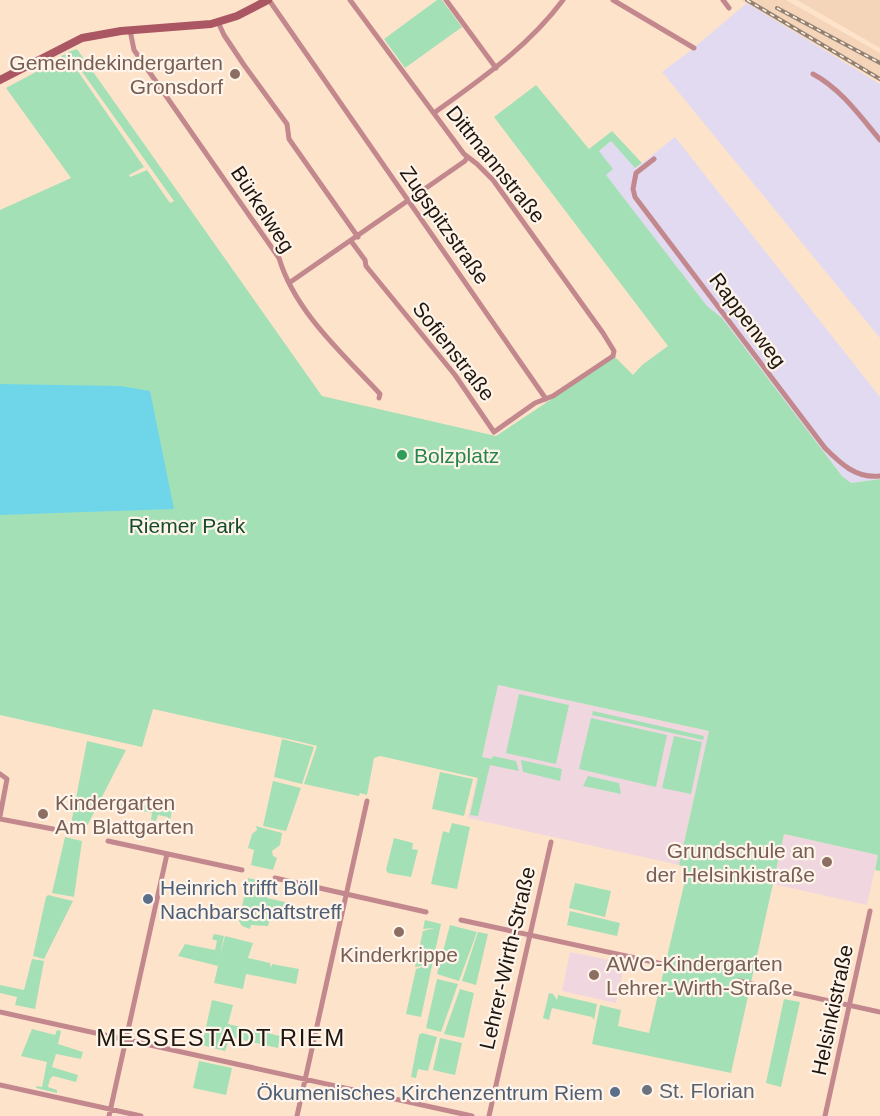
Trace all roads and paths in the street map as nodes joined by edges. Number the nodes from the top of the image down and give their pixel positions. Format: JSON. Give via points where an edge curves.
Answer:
{"nodes":[{"id":1,"x":268,"y":0,"type":"edge"},
{"id":2,"x":350,"y":0,"type":"edge"},
{"id":3,"x":446,"y":0,"type":"edge"},
{"id":4,"x":562,"y":0,"type":"edge"},
{"id":5,"x":613,"y":0,"type":"edge"},
{"id":6,"x":723,"y":0,"type":"edge"},
{"id":7,"x":729,"y":8,"type":"dead end"},
{"id":8,"x":218,"y":22,"type":"junction"},
{"id":9,"x":130,"y":30,"type":"junction"},
{"id":10,"x":694,"y":48,"type":"dead end"},
{"id":11,"x":496,"y":68,"type":"junction"},
{"id":12,"x":813,"y":74,"type":"dead end"},
{"id":13,"x":0,"y":80,"type":"edge"},
{"id":14,"x":434,"y":113,"type":"junction"},
{"id":15,"x":880,"y":140,"type":"edge"},
{"id":16,"x":467,"y":157,"type":"junction"},
{"id":17,"x":654,"y":159,"type":"dead end"},
{"id":18,"x":408,"y":201,"type":"junction"},
{"id":19,"x":358,"y":237,"type":"junction"},
{"id":20,"x":351,"y":241,"type":"junction"},
{"id":21,"x":289,"y":283,"type":"junction"},
{"id":22,"x":379,"y":398,"type":"dead end"},
{"id":23,"x":546,"y":399,"type":"junction"},
{"id":24,"x":880,"y":476,"type":"edge"},
{"id":25,"x":0,"y":774,"type":"edge"},
{"id":26,"x":366,"y":801,"type":"dead end"},
{"id":27,"x":0,"y":817,"type":"edge"},
{"id":28,"x":53,"y":829,"type":"dead end"},
{"id":29,"x":108,"y":841,"type":"dead end"},
{"id":30,"x":550,"y":842,"type":"dead end"},
{"id":31,"x":167,"y":854,"type":"junction"},
{"id":32,"x":242,"y":870,"type":"dead end"},
{"id":33,"x":275,"y":878,"type":"dead end"},
{"id":34,"x":346,"y":894,"type":"junction"},
{"id":35,"x":870,"y":911,"type":"dead end"},
{"id":36,"x":426,"y":912,"type":"dead end"},
{"id":37,"x":461,"y":920,"type":"dead end"},
{"id":38,"x":530,"y":935,"type":"junction"},
{"id":39,"x":672,"y":966,"type":"dead end"},
{"id":40,"x":739,"y":981,"type":"dead end"},
{"id":41,"x":850,"y":1005,"type":"junction"},
{"id":42,"x":0,"y":1012,"type":"edge"},
{"id":43,"x":880,"y":1012,"type":"edge"},
{"id":44,"x":126,"y":1039,"type":"junction"},
{"id":45,"x":305,"y":1078,"type":"junction"},
{"id":46,"x":0,"y":1085,"type":"edge"},
{"id":47,"x":111,"y":1109,"type":"junction"},
{"id":48,"x":109,"y":1116,"type":"edge"},
{"id":49,"x":141,"y":1116,"type":"edge"},
{"id":50,"x":297,"y":1116,"type":"edge"},
{"id":51,"x":472,"y":1116,"type":"edge"},
{"id":52,"x":489,"y":1116,"type":"edge"},
{"id":53,"x":825,"y":1116,"type":"edge"}],
"edges":[{"from":1,"to":8,"type":"street"},
{"from":1,"to":18,"type":"street","name":"Zugspitzstraße"},
{"from":2,"to":14,"type":"street","name":"Dittmannstraße"},
{"from":3,"to":11,"type":"street"},
{"from":4,"to":11,"type":"street","via":[[538,31]]},
{"from":5,"to":10,"type":"street"},
{"from":6,"to":7,"type":"street"},
{"from":8,"to":9,"type":"street"},
{"from":8,"to":19,"type":"street","via":[[244,66],[287,124],[289,139]]},
{"from":9,"to":13,"type":"street","via":[[73,42]]},
{"from":9,"to":21,"type":"street","name":"Bürkelweg","via":[[134,50],[279,258]]},
{"from":11,"to":14,"type":"street"},
{"from":12,"to":15,"type":"street","via":[[845,99]]},
{"from":14,"to":16,"type":"street","name":"Dittmannstraße"},
{"from":16,"to":18,"type":"street"},
{"from":16,"to":23,"type":"street","name":"Dittmannstraße","via":[[493,180],[614,351],[613,356]]},
{"from":17,"to":24,"type":"street","name":"Rappenweg","via":[[636,173],[635,197],[825,448],[860,475]]},
{"from":18,"to":19,"type":"street"},
{"from":18,"to":23,"type":"street","name":"Zugspitzstraße"},
{"from":19,"to":20,"type":"street"},
{"from":20,"to":21,"type":"street"},
{"from":20,"to":23,"type":"street","name":"Sofienstraße","via":[[494,432]]},
{"from":21,"to":22,"type":"street","name":"Bürkelweg","via":[[299,301],[380,394]]},
{"from":25,"to":27,"type":"street","via":[[8,779]]},
{"from":26,"to":34,"type":"street"},
{"from":27,"to":28,"type":"street"},
{"from":29,"to":31,"type":"street"},
{"from":30,"to":38,"type":"street","name":"Lehrer-Wirth-Straße"},
{"from":31,"to":32,"type":"street"},
{"from":31,"to":44,"type":"street"},
{"from":33,"to":34,"type":"street"},
{"from":34,"to":36,"type":"street"},
{"from":34,"to":45,"type":"street"},
{"from":35,"to":41,"type":"street","name":"Helsinkistraße"},
{"from":37,"to":38,"type":"street"},
{"from":38,"to":39,"type":"street"},
{"from":38,"to":52,"type":"street","name":"Lehrer-Wirth-Straße"},
{"from":40,"to":41,"type":"street"},
{"from":41,"to":43,"type":"street"},
{"from":41,"to":53,"type":"street","name":"Helsinkistraße"},
{"from":42,"to":44,"type":"street"},
{"from":44,"to":45,"type":"street"},
{"from":44,"to":47,"type":"street"},
{"from":45,"to":50,"type":"street"},
{"from":45,"to":51,"type":"street"},
{"from":46,"to":47,"type":"street"},
{"from":47,"to":48,"type":"street"},
{"from":47,"to":49,"type":"street"}]}
